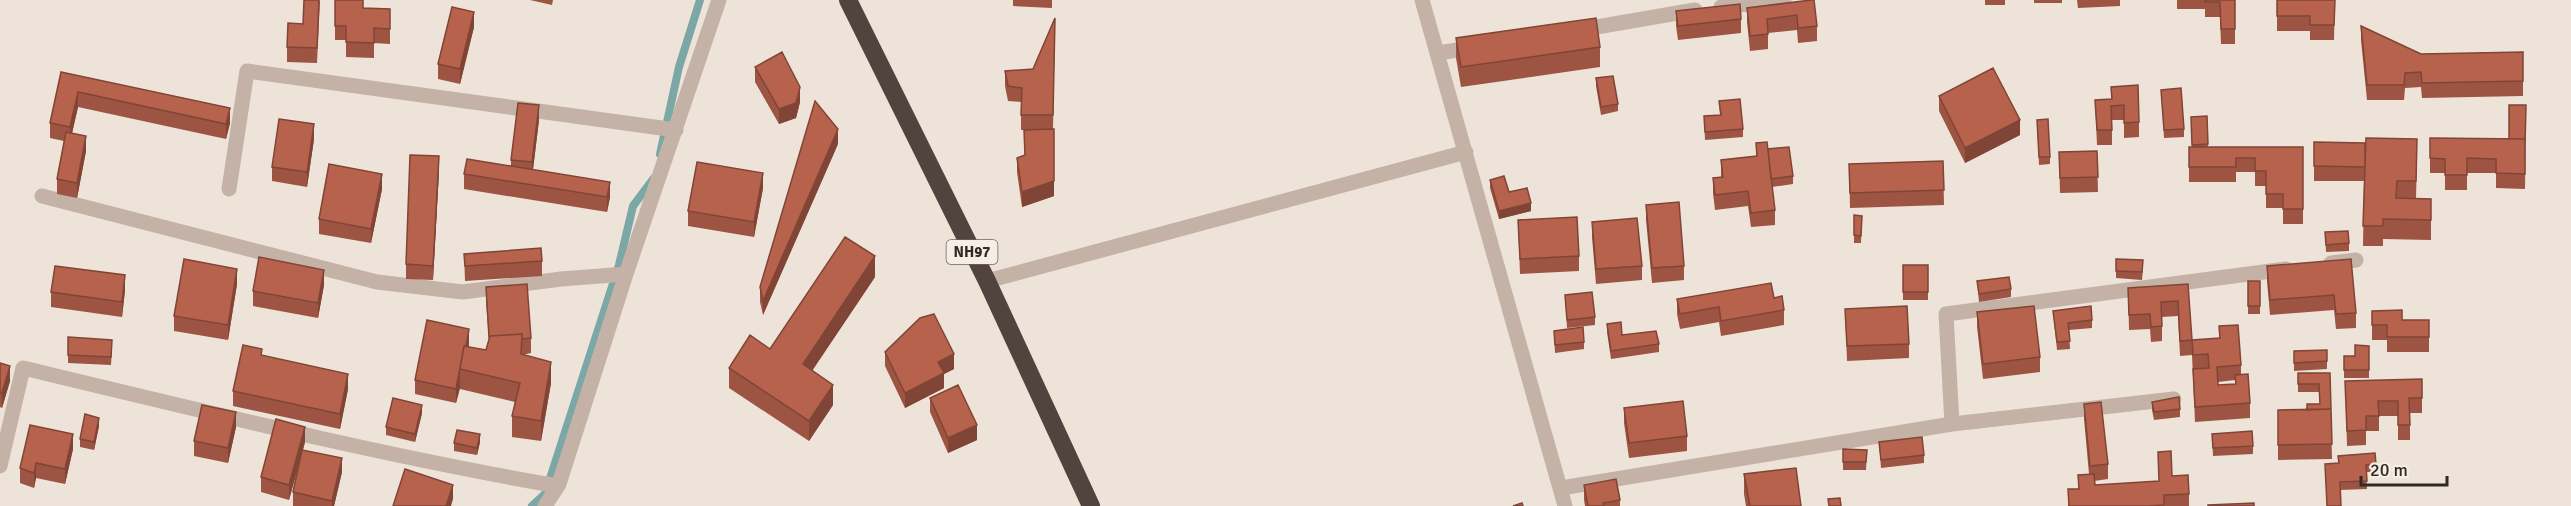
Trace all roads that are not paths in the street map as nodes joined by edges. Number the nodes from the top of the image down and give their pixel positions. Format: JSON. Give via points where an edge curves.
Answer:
{"nodes":[{"id":1,"x":719,"y":0,"type":"edge"},
{"id":2,"x":848,"y":0,"type":"edge"},
{"id":3,"x":1422,"y":0,"type":"edge"},
{"id":4,"x":1784,"y":0,"type":"edge"},
{"id":5,"x":1565,"y":32,"type":"edge"},
{"id":6,"x":1496,"y":44,"type":"edge"},
{"id":7,"x":1438,"y":53,"type":"junction"},
{"id":8,"x":676,"y":130,"type":"junction"},
{"id":9,"x":1466,"y":152,"type":"junction"},
{"id":10,"x":230,"y":189,"type":"dead end"},
{"id":11,"x":42,"y":196,"type":"dead end"},
{"id":12,"x":2356,"y":260,"type":"dead end"},
{"id":13,"x":2320,"y":264,"type":"edge"},
{"id":14,"x":2297,"y":267,"type":"edge"},
{"id":15,"x":626,"y":274,"type":"junction"},
{"id":16,"x":987,"y":281,"type":"junction"},
{"id":17,"x":2174,"y":399,"type":"edge"},
{"id":18,"x":1952,"y":424,"type":"junction"},
{"id":19,"x":0,"y":466,"type":"edge"},
{"id":20,"x":559,"y":484,"type":"junction"},
{"id":21,"x":1561,"y":488,"type":"junction"},
{"id":22,"x":545,"y":506,"type":"edge"},
{"id":23,"x":1091,"y":506,"type":"edge"},
{"id":24,"x":1565,"y":506,"type":"edge"}],
"edges":[{"from":1,"to":8,"type":"street"},
{"from":2,"to":16,"type":"highway","number":"NH97"},
{"from":3,"to":7,"type":"street"},
{"from":4,"to":5,"type":"street"},
{"from":6,"to":7,"type":"street"},
{"from":7,"to":9,"type":"street"},
{"from":8,"to":10,"type":"street","via":[[247,71]]},
{"from":8,"to":15,"type":"street"},
{"from":9,"to":16,"type":"street"},
{"from":9,"to":21,"type":"street"},
{"from":11,"to":15,"type":"street","via":[[376,282],[463,292]]},
{"from":12,"to":13,"type":"street"},
{"from":14,"to":18,"type":"street","via":[[1946,314]]},
{"from":15,"to":20,"type":"street"},
{"from":16,"to":23,"type":"highway","number":"NH97"},
{"from":17,"to":18,"type":"street"},
{"from":18,"to":21,"type":"street"},
{"from":19,"to":20,"type":"street","via":[[23,368],[321,439],[472,471]]},
{"from":20,"to":22,"type":"street"},
{"from":21,"to":24,"type":"street"}]}
